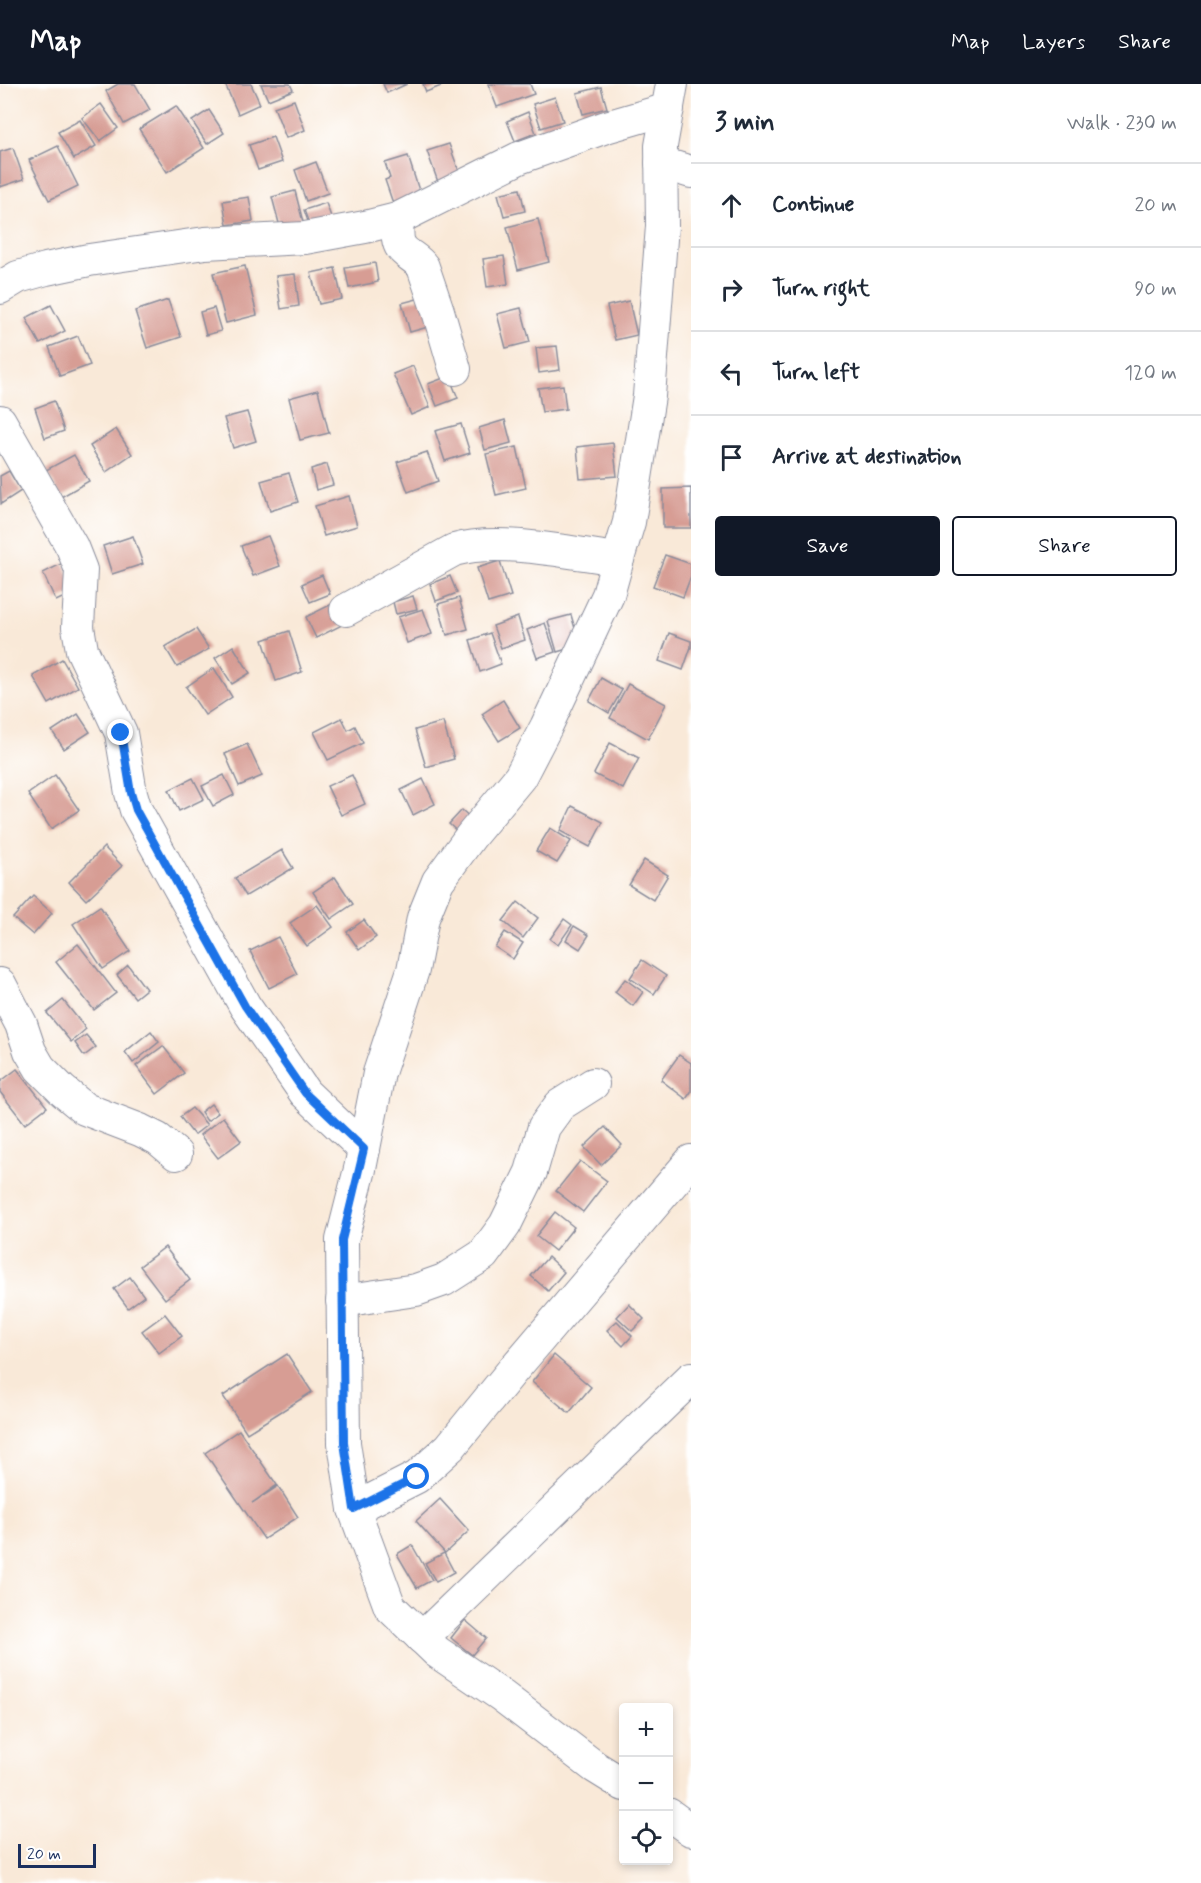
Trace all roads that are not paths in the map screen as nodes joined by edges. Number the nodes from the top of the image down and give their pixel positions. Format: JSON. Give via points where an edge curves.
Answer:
{"nodes":[{"id":1,"x":670,"y":97,"type":"edge"},
{"id":2,"x":661,"y":163,"type":"junction"},
{"id":3,"x":691,"y":172,"type":"edge"},
{"id":4,"x":397,"y":219,"type":"junction"},
{"id":5,"x":0,"y":288,"type":"edge"},
{"id":6,"x":454,"y":369,"type":"dead end"},
{"id":7,"x":0,"y":421,"type":"edge"},
{"id":8,"x":618,"y":559,"type":"junction"},
{"id":9,"x":346,"y":610,"type":"dead end"},
{"id":10,"x":0,"y":984,"type":"edge"},
{"id":11,"x":593,"y":1084,"type":"dead end"},
{"id":12,"x":364,"y":1149,"type":"junction"},
{"id":13,"x":176,"y":1154,"type":"dead end"},
{"id":14,"x":691,"y":1161,"type":"edge"},
{"id":15,"x":342,"y":1301,"type":"junction"},
{"id":16,"x":691,"y":1378,"type":"edge"},
{"id":17,"x":354,"y":1509,"type":"junction"},
{"id":18,"x":422,"y":1638,"type":"junction"},
{"id":19,"x":619,"y":1782,"type":"edge"},
{"id":20,"x":673,"y":1817,"type":"edge"},
{"id":21,"x":691,"y":1830,"type":"edge"}],
"edges":[{"from":1,"to":2,"type":"street"},
{"from":1,"to":4,"type":"street","via":[[606,127],[519,158]]},
{"from":2,"to":3,"type":"street"},
{"from":2,"to":8,"type":"street","via":[[662,226],[649,396],[629,522]]},
{"from":4,"to":5,"type":"street","via":[[305,238],[205,243],[89,260],[18,277]]},
{"from":4,"to":6,"type":"street","via":[[402,249],[423,267]]},
{"from":7,"to":12,"type":"street","via":[[72,547],[81,570],[78,627],[82,650],[121,733],[136,810],[245,1006],[305,1093]]},
{"from":8,"to":9,"type":"street","via":[[528,547],[470,546],[454,550]]},
{"from":8,"to":12,"type":"street","via":[[608,595],[520,777],[438,881],[423,918],[413,970],[379,1073]]},
{"from":10,"to":13,"type":"street","via":[[30,1051],[63,1092],[85,1109],[158,1139]]},
{"from":11,"to":15,"type":"street","via":[[560,1105],[544,1127],[531,1172],[506,1225],[483,1255],[444,1280],[416,1290]]},
{"from":12,"to":15,"type":"street","via":[[342,1240]]},
{"from":14,"to":17,"type":"street","via":[[450,1447],[417,1477]]},
{"from":15,"to":17,"type":"street","via":[[344,1443]]},
{"from":16,"to":18,"type":"street"},
{"from":17,"to":18,"type":"street","via":[[390,1607]]},
{"from":18,"to":19,"type":"street"},
{"from":20,"to":21,"type":"street"}]}
